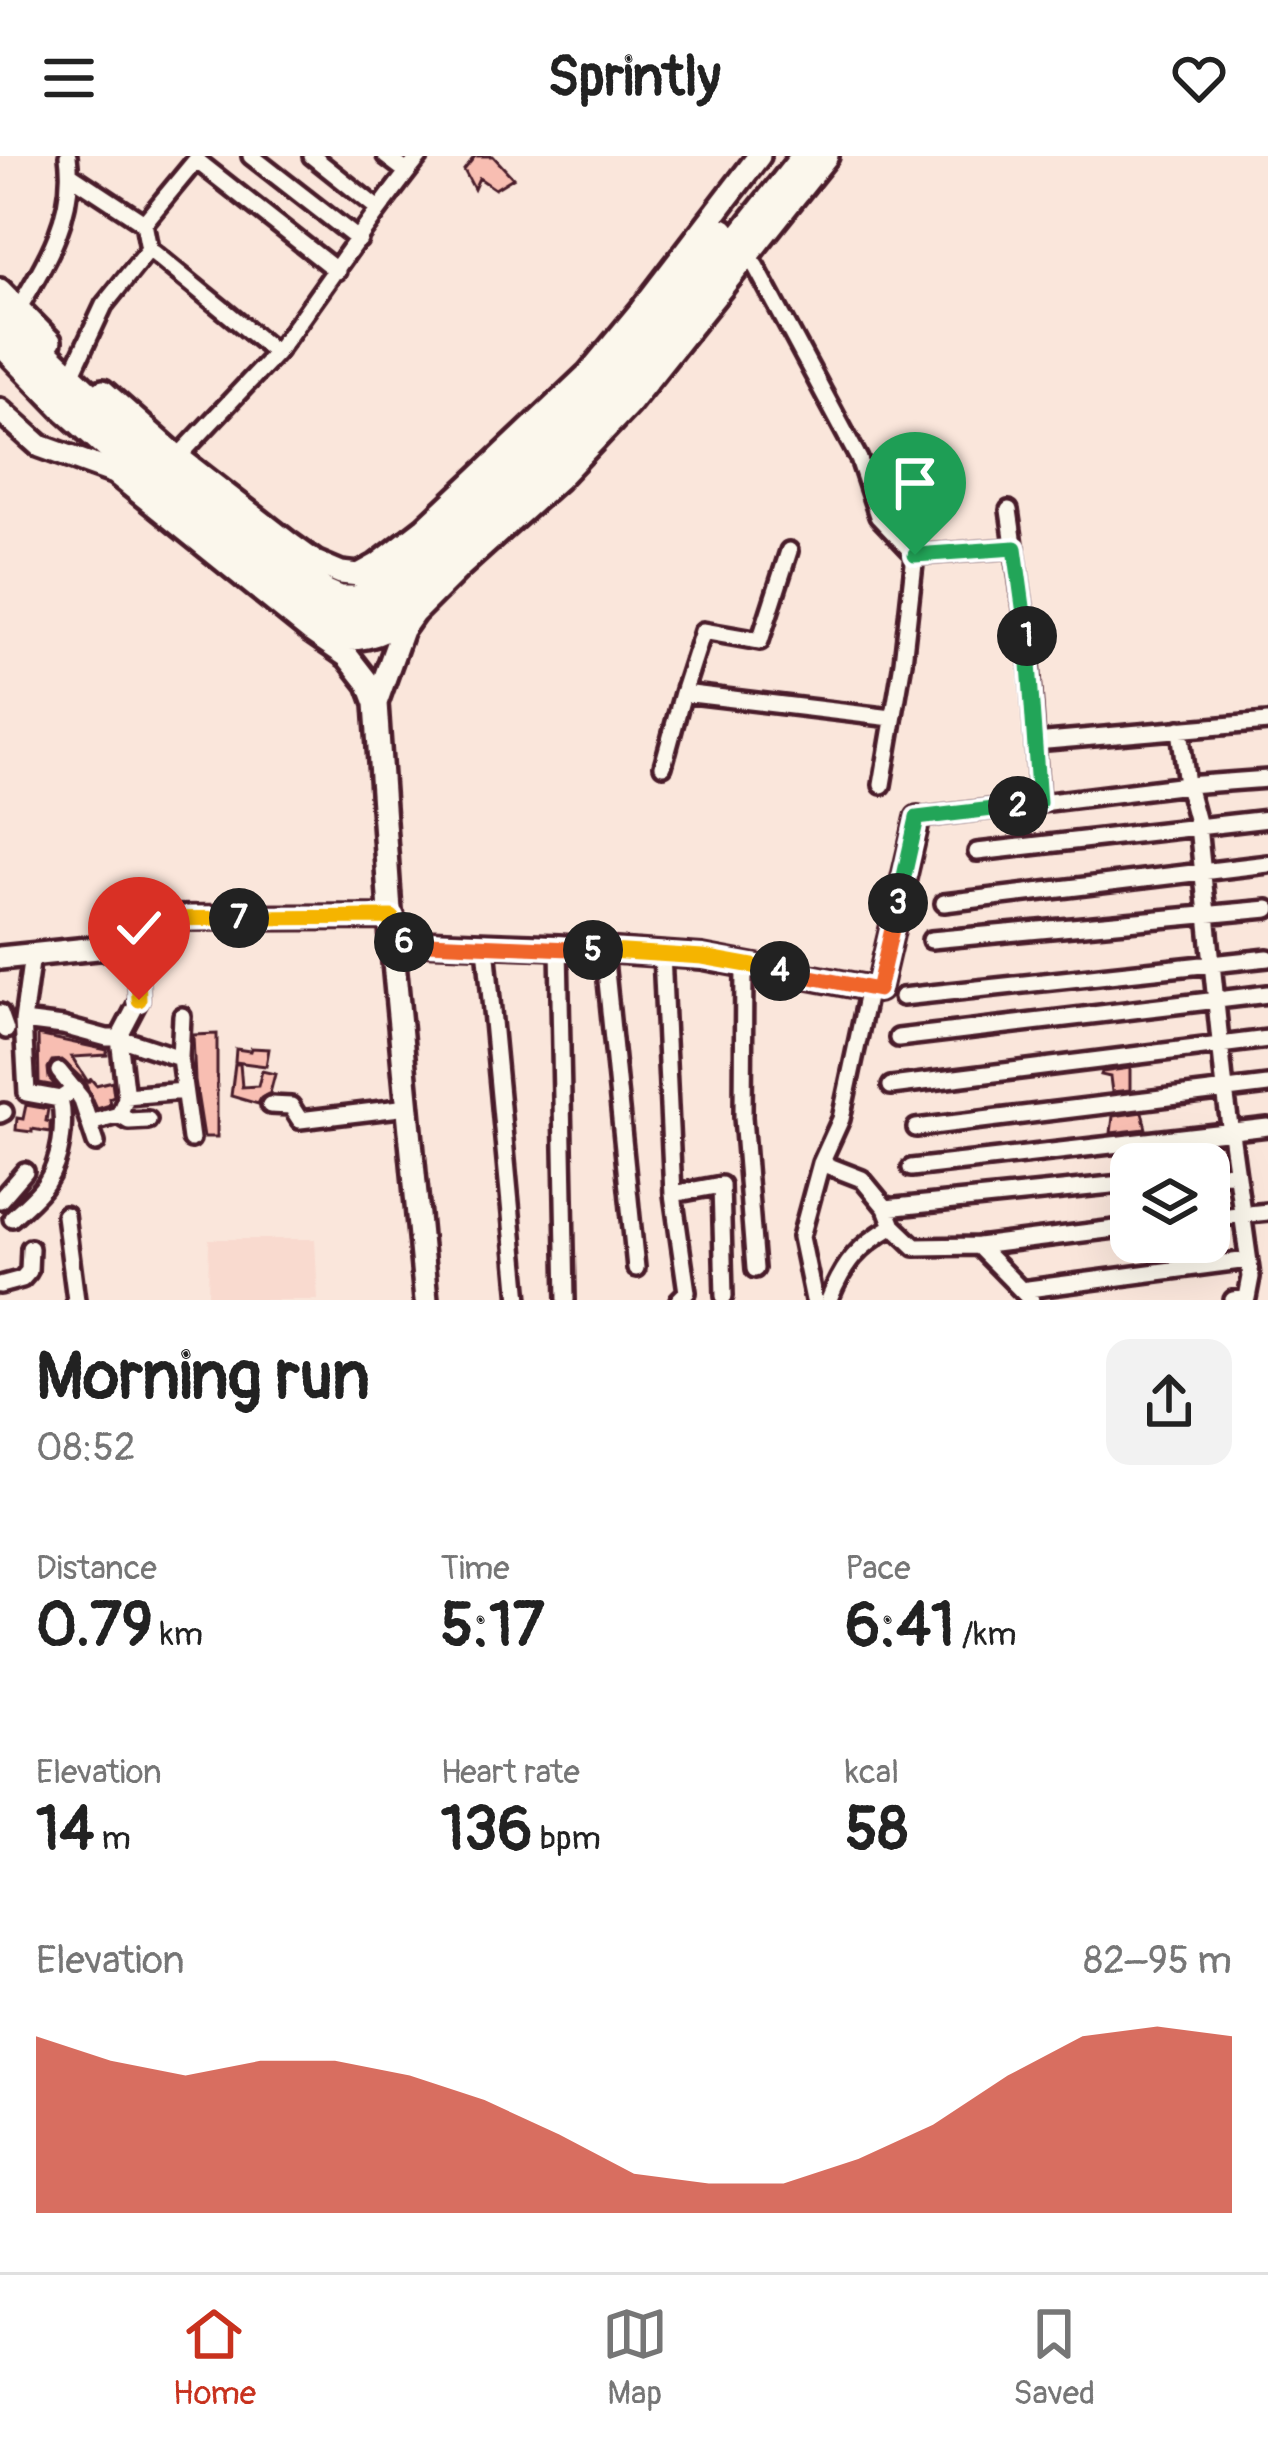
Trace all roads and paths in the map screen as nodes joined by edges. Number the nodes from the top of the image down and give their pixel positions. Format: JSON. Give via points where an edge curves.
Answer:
{"nodes":[{"id":1,"x":68,"y":156,"type":"edge"},
{"id":2,"x":251,"y":156,"type":"edge"},
{"id":3,"x":311,"y":156,"type":"edge"},
{"id":4,"x":386,"y":156,"type":"edge"},
{"id":5,"x":420,"y":156,"type":"edge"},
{"id":6,"x":759,"y":156,"type":"edge"},
{"id":7,"x":782,"y":156,"type":"edge"},
{"id":8,"x":806,"y":156,"type":"edge"},
{"id":9,"x":827,"y":156,"type":"edge"},
{"id":10,"x":194,"y":158,"type":"edge"},
{"id":11,"x":407,"y":172,"type":"junction"},
{"id":12,"x":71,"y":175,"type":"junction"},
{"id":13,"x":377,"y":208,"type":"junction"},
{"id":14,"x":144,"y":223,"type":"junction"},
{"id":15,"x":359,"y":240,"type":"junction"},
{"id":16,"x":149,"y":249,"type":"junction"},
{"id":17,"x":748,"y":256,"type":"junction"},
{"id":18,"x":337,"y":271,"type":"junction"},
{"id":19,"x":0,"y":290,"type":"edge"},
{"id":20,"x":9,"y":309,"type":"edge"},
{"id":21,"x":0,"y":340,"type":"edge"},
{"id":22,"x":276,"y":353,"type":"junction"},
{"id":23,"x":75,"y":367,"type":"junction"},
{"id":24,"x":0,"y":410,"type":"edge"},
{"id":25,"x":178,"y":457,"type":"junction"},
{"id":26,"x":1009,"y":510,"type":"dead end"},
{"id":27,"x":425,"y":539,"type":"junction"},
{"id":28,"x":269,"y":540,"type":"junction"},
{"id":29,"x":1015,"y":548,"type":"junction"},
{"id":30,"x":789,"y":551,"type":"dead end"},
{"id":31,"x":915,"y":555,"type":"junction"},
{"id":32,"x":414,"y":614,"type":"junction"},
{"id":33,"x":311,"y":632,"type":"junction"},
{"id":34,"x":683,"y":693,"type":"junction"},
{"id":35,"x":376,"y":703,"type":"junction"},
{"id":36,"x":892,"y":718,"type":"junction"},
{"id":37,"x":1268,"y":722,"type":"edge"},
{"id":38,"x":1180,"y":729,"type":"junction"},
{"id":39,"x":1035,"y":742,"type":"junction"},
{"id":40,"x":663,"y":766,"type":"dead end"},
{"id":41,"x":1268,"y":779,"type":"edge"},
{"id":42,"x":882,"y":785,"type":"dead end"},
{"id":43,"x":1187,"y":785,"type":"junction"},
{"id":44,"x":1039,"y":803,"type":"junction"},
{"id":45,"x":917,"y":818,"type":"joint"},
{"id":46,"x":1268,"y":819,"type":"edge"},
{"id":47,"x":1198,"y":826,"type":"junction"},
{"id":48,"x":977,"y":851,"type":"dead end"},
{"id":49,"x":1268,"y":865,"type":"edge"},
{"id":50,"x":1204,"y":871,"type":"junction"},
{"id":51,"x":944,"y":903,"type":"dead end"},
{"id":52,"x":1268,"y":909,"type":"edge"},
{"id":53,"x":1208,"y":914,"type":"junction"},
{"id":54,"x":392,"y":917,"type":"junction"},
{"id":55,"x":931,"y":940,"type":"dead end"},
{"id":56,"x":392,"y":941,"type":"junction"},
{"id":57,"x":137,"y":944,"type":"junction"},
{"id":58,"x":485,"y":946,"type":"junction"},
{"id":59,"x":559,"y":947,"type":"junction"},
{"id":60,"x":604,"y":951,"type":"junction"},
{"id":61,"x":662,"y":954,"type":"junction"},
{"id":62,"x":32,"y":955,"type":"junction"},
{"id":63,"x":0,"y":958,"type":"edge"},
{"id":64,"x":1268,"y":958,"type":"edge"},
{"id":65,"x":1213,"y":964,"type":"junction"},
{"id":66,"x":745,"y":965,"type":"junction"},
{"id":67,"x":868,"y":988,"type":"junction"},
{"id":68,"x":1268,"y":994,"type":"edge"},
{"id":69,"x":902,"y":997,"type":"dead end"},
{"id":70,"x":1216,"y":1000,"type":"junction"},
{"id":71,"x":182,"y":1016,"type":"dead end"},
{"id":72,"x":23,"y":1021,"type":"junction"},
{"id":73,"x":119,"y":1038,"type":"junction"},
{"id":74,"x":898,"y":1039,"type":"dead end"},
{"id":75,"x":1268,"y":1040,"type":"edge"},
{"id":76,"x":1220,"y":1044,"type":"junction"},
{"id":77,"x":180,"y":1058,"type":"junction"},
{"id":78,"x":59,"y":1071,"type":"dead end"},
{"id":79,"x":1268,"y":1085,"type":"edge"},
{"id":80,"x":891,"y":1086,"type":"dead end"},
{"id":81,"x":1225,"y":1090,"type":"junction"},
{"id":82,"x":184,"y":1091,"type":"junction"},
{"id":83,"x":68,"y":1094,"type":"junction"},
{"id":84,"x":126,"y":1096,"type":"junction"},
{"id":85,"x":270,"y":1106,"type":"dead end"},
{"id":86,"x":408,"y":1107,"type":"junction"},
{"id":87,"x":119,"y":1115,"type":"junction"},
{"id":88,"x":148,"y":1120,"type":"dead end"},
{"id":89,"x":90,"y":1124,"type":"junction"},
{"id":90,"x":916,"y":1127,"type":"dead end"},
{"id":91,"x":1268,"y":1127,"type":"edge"},
{"id":92,"x":1231,"y":1131,"type":"junction"},
{"id":93,"x":191,"y":1139,"type":"dead end"},
{"id":94,"x":96,"y":1143,"type":"dead end"},
{"id":95,"x":821,"y":1163,"type":"junction"},
{"id":96,"x":911,"y":1168,"type":"dead end"},
{"id":97,"x":25,"y":1171,"type":"dead end"},
{"id":98,"x":1236,"y":1172,"type":"junction"},
{"id":99,"x":1230,"y":1173,"type":"edge"},
{"id":100,"x":1110,"y":1185,"type":"edge"},
{"id":101,"x":673,"y":1194,"type":"junction"},
{"id":102,"x":0,"y":1200,"type":"edge"},
{"id":103,"x":886,"y":1208,"type":"junction"},
{"id":104,"x":1268,"y":1211,"type":"edge"},
{"id":105,"x":1242,"y":1214,"type":"junction"},
{"id":106,"x":65,"y":1215,"type":"dead end"},
{"id":107,"x":1230,"y":1215,"type":"edge"},
{"id":108,"x":12,"y":1218,"type":"dead end"},
{"id":109,"x":893,"y":1226,"type":"junction"},
{"id":110,"x":1110,"y":1230,"type":"edge"},
{"id":111,"x":978,"y":1246,"type":"junction"},
{"id":112,"x":30,"y":1248,"type":"dead end"},
{"id":113,"x":1249,"y":1259,"type":"junction"},
{"id":114,"x":636,"y":1268,"type":"dead end"},
{"id":115,"x":755,"y":1269,"type":"dead end"},
{"id":116,"x":0,"y":1285,"type":"edge"},
{"id":117,"x":1026,"y":1295,"type":"edge"},
{"id":118,"x":724,"y":1297,"type":"dead end"},
{"id":119,"x":76,"y":1300,"type":"edge"},
{"id":120,"x":426,"y":1300,"type":"edge"},
{"id":121,"x":519,"y":1300,"type":"edge"},
{"id":122,"x":566,"y":1300,"type":"edge"},
{"id":123,"x":679,"y":1300,"type":"edge"},
{"id":124,"x":814,"y":1300,"type":"edge"},
{"id":125,"x":829,"y":1300,"type":"edge"},
{"id":126,"x":1233,"y":1300,"type":"edge"}],
"edges":[{"from":1,"to":12,"type":"street"},
{"from":2,"to":15,"type":"street"},
{"from":3,"to":13,"type":"street"},
{"from":4,"to":11,"type":"street"},
{"from":5,"to":11,"type":"street"},
{"from":6,"to":27,"type":"main road","via":[[588,374]]},
{"from":7,"to":27,"type":"highway","via":[[602,379],[508,473]]},
{"from":8,"to":21,"type":"highway","via":[[615,393],[403,599],[369,620],[333,622],[304,608],[158,490]]},
{"from":9,"to":17,"type":"main road"},
{"from":10,"to":14,"type":"street"},
{"from":10,"to":18,"type":"street"},
{"from":11,"to":13,"type":"street"},
{"from":12,"to":14,"type":"street"},
{"from":12,"to":20,"type":"street","via":[[47,262]]},
{"from":13,"to":15,"type":"street"},
{"from":14,"to":16,"type":"street"},
{"from":15,"to":18,"type":"street"},
{"from":16,"to":22,"type":"street"},
{"from":16,"to":23,"type":"street","via":[[104,305]]},
{"from":17,"to":31,"type":"street","via":[[859,458],[878,516]]},
{"from":17,"to":32,"type":"main road","via":[[616,418]]},
{"from":18,"to":22,"type":"street"},
{"from":19,"to":20,"type":"main road"},
{"from":20,"to":23,"type":"main road"},
{"from":20,"to":28,"type":"highway","via":[[69,380],[150,453]]},
{"from":22,"to":25,"type":"street"},
{"from":23,"to":25,"type":"main road"},
{"from":24,"to":33,"type":"main road","via":[[40,446],[116,473]]},
{"from":25,"to":28,"type":"main road"},
{"from":26,"to":29,"type":"street"},
{"from":27,"to":28,"type":"highway","via":[[386,584],[357,600],[324,593]]},
{"from":29,"to":31,"type":"street"},
{"from":29,"to":39,"type":"street"},
{"from":30,"to":34,"type":"street","via":[[760,641],[703,631]]},
{"from":31,"to":36,"type":"street"},
{"from":32,"to":33,"type":"main road","via":[[358,640]]},
{"from":32,"to":35,"type":"main road"},
{"from":33,"to":35,"type":"main road","via":[[348,657]]},
{"from":34,"to":36,"type":"street"},
{"from":34,"to":40,"type":"street"},
{"from":35,"to":54,"type":"main road"},
{"from":36,"to":42,"type":"street"},
{"from":37,"to":38,"type":"street"},
{"from":38,"to":39,"type":"street"},
{"from":38,"to":43,"type":"street"},
{"from":39,"to":44,"type":"street"},
{"from":41,"to":43,"type":"street"},
{"from":43,"to":44,"type":"street"},
{"from":43,"to":47,"type":"street"},
{"from":44,"to":45,"type":"street"},
{"from":45,"to":67,"type":"main road","via":[[878,990]]},
{"from":46,"to":47,"type":"street"},
{"from":47,"to":48,"type":"street"},
{"from":47,"to":50,"type":"street"},
{"from":49,"to":50,"type":"street"},
{"from":50,"to":51,"type":"street"},
{"from":50,"to":53,"type":"street"},
{"from":52,"to":53,"type":"street"},
{"from":53,"to":55,"type":"street"},
{"from":53,"to":65,"type":"street"},
{"from":54,"to":56,"type":"main road"},
{"from":54,"to":57,"type":"main road","via":[[159,919]]},
{"from":56,"to":58,"type":"main road"},
{"from":56,"to":86,"type":"main road"},
{"from":57,"to":62,"type":"main road"},
{"from":57,"to":73,"type":"street","via":[[139,1000]]},
{"from":58,"to":59,"type":"main road"},
{"from":58,"to":121,"type":"street"},
{"from":59,"to":60,"type":"main road"},
{"from":59,"to":122,"type":"street"},
{"from":60,"to":61,"type":"main road"},
{"from":60,"to":114,"type":"street"},
{"from":61,"to":66,"type":"main road"},
{"from":61,"to":101,"type":"street"},
{"from":62,"to":63,"type":"main road"},
{"from":62,"to":72,"type":"street"},
{"from":64,"to":65,"type":"street"},
{"from":65,"to":69,"type":"street"},
{"from":65,"to":70,"type":"street"},
{"from":66,"to":67,"type":"main road"},
{"from":66,"to":115,"type":"street","via":[[743,1117]]},
{"from":67,"to":95,"type":"street","via":[[841,1119]]},
{"from":68,"to":70,"type":"street"},
{"from":70,"to":74,"type":"street"},
{"from":70,"to":76,"type":"street"},
{"from":71,"to":77,"type":"street"},
{"from":72,"to":73,"type":"street"},
{"from":72,"to":83,"type":"street","via":[[27,1094]]},
{"from":73,"to":77,"type":"street"},
{"from":73,"to":84,"type":"street"},
{"from":75,"to":76,"type":"street"},
{"from":76,"to":80,"type":"street"},
{"from":76,"to":81,"type":"street"},
{"from":77,"to":82,"type":"street"},
{"from":78,"to":83,"type":"street"},
{"from":79,"to":81,"type":"street"},
{"from":81,"to":90,"type":"street"},
{"from":81,"to":92,"type":"street"},
{"from":82,"to":84,"type":"street"},
{"from":82,"to":93,"type":"street"},
{"from":83,"to":89,"type":"street"},
{"from":83,"to":108,"type":"street","via":[[55,1163]]},
{"from":84,"to":87,"type":"street"},
{"from":85,"to":86,"type":"street","via":[[291,1106],[300,1120]]},
{"from":86,"to":120,"type":"main road"},
{"from":87,"to":88,"type":"street"},
{"from":87,"to":89,"type":"street"},
{"from":89,"to":94,"type":"street"},
{"from":91,"to":92,"type":"street"},
{"from":92,"to":96,"type":"street"},
{"from":92,"to":98,"type":"street"},
{"from":95,"to":103,"type":"street","via":[[862,1180]]},
{"from":95,"to":124,"type":"street","via":[[801,1237]]},
{"from":97,"to":102,"type":"street"},
{"from":98,"to":99,"type":"street"},
{"from":98,"to":105,"type":"street"},
{"from":100,"to":103,"type":"street"},
{"from":101,"to":118,"type":"street","via":[[721,1185]]},
{"from":101,"to":123,"type":"street","via":[[687,1292]]},
{"from":103,"to":109,"type":"street"},
{"from":104,"to":105,"type":"street"},
{"from":105,"to":107,"type":"street"},
{"from":105,"to":113,"type":"street"},
{"from":106,"to":119,"type":"street"},
{"from":109,"to":111,"type":"street","via":[[915,1247]]},
{"from":109,"to":125,"type":"street","via":[[865,1242]]},
{"from":110,"to":111,"type":"street"},
{"from":111,"to":117,"type":"street"},
{"from":112,"to":116,"type":"street","via":[[29,1271]]},
{"from":113,"to":117,"type":"street"},
{"from":113,"to":126,"type":"street","via":[[1246,1298]]}]}
